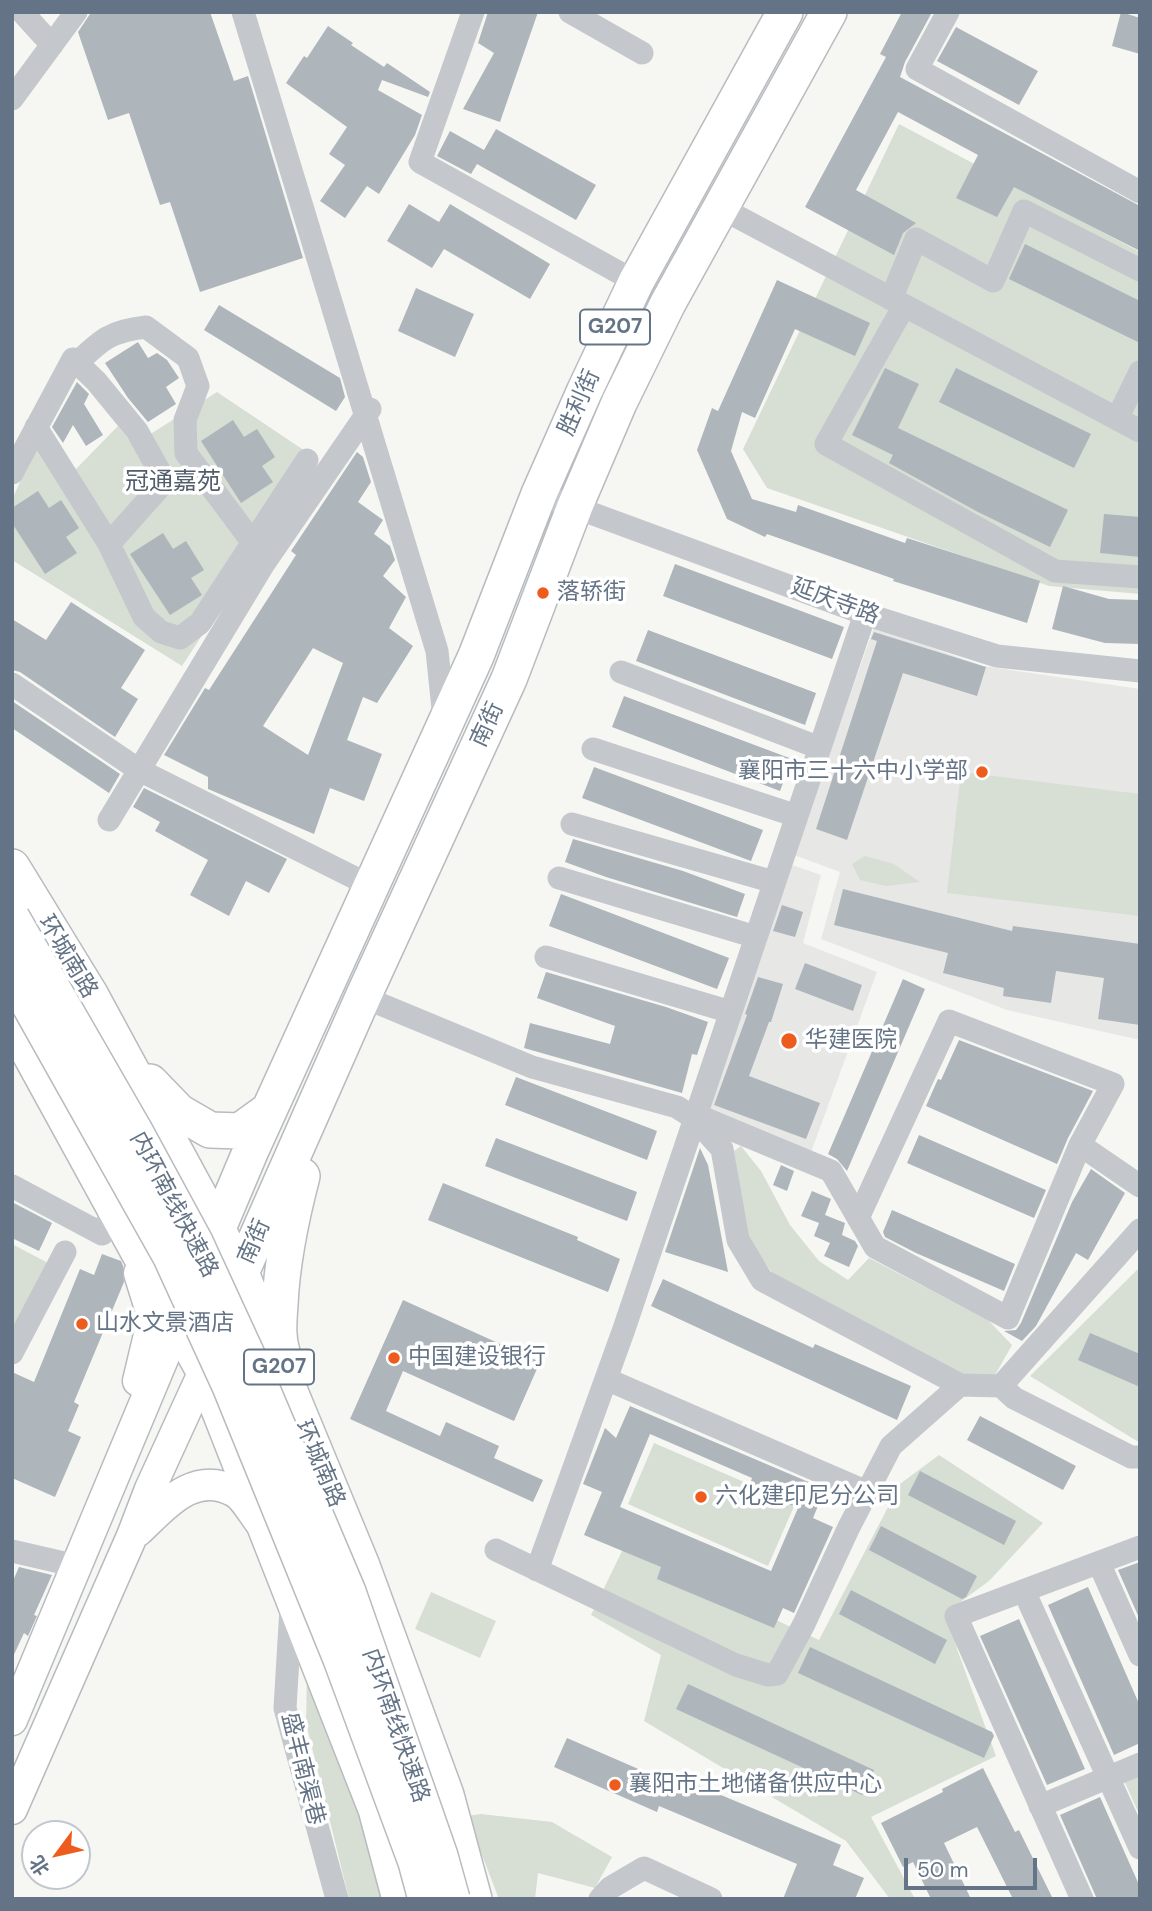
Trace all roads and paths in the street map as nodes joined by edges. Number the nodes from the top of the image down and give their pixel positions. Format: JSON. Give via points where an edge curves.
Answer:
{"nodes":[{"id":1,"x":22,"y":12,"type":"edge"},
{"id":2,"x":76,"y":12,"type":"edge"},
{"id":3,"x":243,"y":12,"type":"edge"},
{"id":4,"x":473,"y":12,"type":"edge"},
{"id":5,"x":570,"y":12,"type":"edge"},
{"id":6,"x":785,"y":12,"type":"edge"},
{"id":7,"x":829,"y":12,"type":"edge"},
{"id":8,"x":948,"y":12,"type":"edge"},
{"id":9,"x":52,"y":45,"type":"junction"},
{"id":10,"x":642,"y":53,"type":"dead end"},
{"id":11,"x":12,"y":99,"type":"edge"},
{"id":12,"x":1140,"y":192,"type":"edge"},
{"id":13,"x":721,"y":208,"type":"junction"},
{"id":14,"x":1140,"y":270,"type":"edge"},
{"id":15,"x":636,"y":282,"type":"junction"},
{"id":16,"x":898,"y":302,"type":"junction"},
{"id":17,"x":76,"y":363,"type":"junction"},
{"id":18,"x":1140,"y":372,"type":"edge"},
{"id":19,"x":371,"y":408,"type":"junction"},
{"id":20,"x":1117,"y":419,"type":"junction"},
{"id":21,"x":36,"y":427,"type":"junction"},
{"id":22,"x":1140,"y":431,"type":"edge"},
{"id":23,"x":307,"y":460,"type":"dead end"},
{"id":24,"x":12,"y":473,"type":"edge"},
{"id":25,"x":539,"y":494,"type":"junction"},
{"id":26,"x":575,"y":506,"type":"junction"},
{"id":27,"x":253,"y":543,"type":"junction"},
{"id":28,"x":109,"y":544,"type":"junction"},
{"id":29,"x":1140,"y":577,"type":"edge"},
{"id":30,"x":865,"y":614,"type":"junction"},
{"id":31,"x":476,"y":656,"type":"joint"},
{"id":32,"x":1140,"y":671,"type":"edge"},
{"id":33,"x":621,"y":672,"type":"dead end"},
{"id":34,"x":12,"y":684,"type":"edge"},
{"id":35,"x":445,"y":723,"type":"junction"},
{"id":36,"x":820,"y":748,"type":"junction"},
{"id":37,"x":593,"y":749,"type":"dead end"},
{"id":38,"x":139,"y":770,"type":"junction"},
{"id":39,"x":797,"y":817,"type":"junction"},
{"id":40,"x":109,"y":820,"type":"dead end"},
{"id":41,"x":572,"y":824,"type":"dead end"},
{"id":42,"x":12,"y":867,"type":"edge"},
{"id":43,"x":559,"y":878,"type":"dead end"},
{"id":44,"x":774,"y":882,"type":"junction"},
{"id":45,"x":371,"y":886,"type":"junction"},
{"id":46,"x":12,"y":918,"type":"edge"},
{"id":47,"x":756,"y":937,"type":"junction"},
{"id":48,"x":546,"y":957,"type":"dead end"},
{"id":49,"x":12,"y":974,"type":"edge"},
{"id":50,"x":363,"y":997,"type":"junction"},
{"id":51,"x":731,"y":1012,"type":"junction"},
{"id":52,"x":12,"y":1021,"type":"edge"},
{"id":53,"x":120,"y":1049,"type":"junction"},
{"id":54,"x":336,"y":1058,"type":"junction"},
{"id":55,"x":269,"y":1110,"type":"junction"},
{"id":56,"x":689,"y":1113,"type":"junction"},
{"id":57,"x":1080,"y":1144,"type":"junction"},
{"id":58,"x":12,"y":1186,"type":"edge"},
{"id":59,"x":1140,"y":1186,"type":"edge"},
{"id":60,"x":119,"y":1213,"type":"junction"},
{"id":61,"x":858,"y":1218,"type":"junction"},
{"id":62,"x":217,"y":1230,"type":"junction"},
{"id":63,"x":1140,"y":1230,"type":"edge"},
{"id":64,"x":65,"y":1252,"type":"dead end"},
{"id":65,"x":241,"y":1273,"type":"junction"},
{"id":66,"x":178,"y":1323,"type":"junction"},
{"id":67,"x":12,"y":1353,"type":"edge"},
{"id":68,"x":204,"y":1371,"type":"junction"},
{"id":69,"x":606,"y":1379,"type":"junction"},
{"id":70,"x":960,"y":1385,"type":"junction"},
{"id":71,"x":1001,"y":1386,"type":"junction"},
{"id":72,"x":316,"y":1455,"type":"junction"},
{"id":73,"x":1137,"y":1464,"type":"edge"},
{"id":74,"x":115,"y":1474,"type":"junction"},
{"id":75,"x":867,"y":1492,"type":"junction"},
{"id":76,"x":267,"y":1531,"type":"junction"},
{"id":77,"x":132,"y":1536,"type":"junction"},
{"id":78,"x":1140,"y":1547,"type":"edge"},
{"id":79,"x":496,"y":1549,"type":"dead end"},
{"id":80,"x":12,"y":1550,"type":"edge"},
{"id":81,"x":1099,"y":1563,"type":"junction"},
{"id":82,"x":77,"y":1566,"type":"junction"},
{"id":83,"x":537,"y":1570,"type":"junction"},
{"id":84,"x":1024,"y":1591,"type":"junction"},
{"id":85,"x":292,"y":1595,"type":"junction"},
{"id":86,"x":1140,"y":1655,"type":"edge"},
{"id":87,"x":12,"y":1720,"type":"edge"},
{"id":88,"x":1140,"y":1764,"type":"edge"},
{"id":89,"x":1108,"y":1777,"type":"junction"},
{"id":90,"x":1040,"y":1805,"type":"junction"},
{"id":91,"x":12,"y":1809,"type":"edge"},
{"id":92,"x":1140,"y":1848,"type":"edge"},
{"id":93,"x":337,"y":1899,"type":"edge"},
{"id":94,"x":400,"y":1899,"type":"edge"},
{"id":95,"x":426,"y":1899,"type":"edge"},
{"id":96,"x":452,"y":1899,"type":"edge"},
{"id":97,"x":474,"y":1899,"type":"edge"},
{"id":98,"x":600,"y":1899,"type":"edge"},
{"id":99,"x":711,"y":1899,"type":"edge"},
{"id":100,"x":1082,"y":1899,"type":"edge"}],
"edges":[{"from":1,"to":9,"type":"street"},
{"from":2,"to":9,"type":"street"},
{"from":3,"to":19,"type":"street"},
{"from":4,"to":15,"type":"street","via":[[420,163]]},
{"from":5,"to":10,"type":"street"},
{"from":6,"to":15,"type":"highway","name":"胜利街","number":"G207"},
{"from":7,"to":13,"type":"highway","name":"南街"},
{"from":8,"to":12,"type":"street","via":[[917,69]]},
{"from":9,"to":11,"type":"street"},
{"from":13,"to":16,"type":"street"},
{"from":13,"to":26,"type":"highway","name":"南街","via":[[619,403]]},
{"from":14,"to":16,"type":"street","via":[[1024,211],[993,281],[916,239]]},
{"from":15,"to":25,"type":"highway","name":"胜利街","number":"G207"},
{"from":16,"to":20,"type":"street"},
{"from":16,"to":29,"type":"street","via":[[826,444],[1055,571]]},
{"from":17,"to":21,"type":"street","via":[[72,359]]},
{"from":17,"to":27,"type":"street","via":[[121,330],[146,327],[187,358],[198,386],[184,420],[186,453]]},
{"from":17,"to":28,"type":"street","via":[[137,431],[165,481]]},
{"from":18,"to":20,"type":"street"},
{"from":19,"to":35,"type":"street","via":[[437,651]]},
{"from":19,"to":38,"type":"street","via":[[263,565]]},
{"from":20,"to":22,"type":"street"},
{"from":21,"to":24,"type":"street"},
{"from":21,"to":28,"type":"street"},
{"from":23,"to":27,"type":"street"},
{"from":25,"to":26,"type":"street","name":"延庆寺路"},
{"from":25,"to":31,"type":"highway","name":"胜利街","number":"G207"},
{"from":26,"to":30,"type":"street","name":"延庆寺路"},
{"from":26,"to":50,"type":"highway","name":"南街","number":"G207","via":[[509,680]]},
{"from":27,"to":28,"type":"street","via":[[200,623],[180,638],[161,632],[144,617]]},
{"from":30,"to":32,"type":"street","name":"延庆寺路","via":[[996,656]]},
{"from":30,"to":36,"type":"street"},
{"from":31,"to":35,"type":"highway","name":"南街","number":"G207"},
{"from":33,"to":36,"type":"street"},
{"from":34,"to":38,"type":"street"},
{"from":35,"to":45,"type":"highway","name":"南街","number":"G207"},
{"from":36,"to":39,"type":"street"},
{"from":37,"to":39,"type":"street"},
{"from":38,"to":40,"type":"street"},
{"from":38,"to":45,"type":"street"},
{"from":39,"to":44,"type":"street"},
{"from":41,"to":44,"type":"street"},
{"from":42,"to":53,"type":"highway","name":"环城南路","number":"G207"},
{"from":43,"to":47,"type":"street"},
{"from":44,"to":47,"type":"street"},
{"from":45,"to":55,"type":"highway","name":"南街","number":"G207"},
{"from":46,"to":96,"type":"highway","name":"内环南线快速路","number":"G207","bridge":true,"via":[[195,1242],[253,1368],[348,1592]]},
{"from":47,"to":51,"type":"street"},
{"from":48,"to":51,"type":"street"},
{"from":49,"to":95,"type":"highway","name":"内环南线快速路","number":"G207","bridge":true,"via":[[172,1256],[341,1659]]},
{"from":50,"to":54,"type":"highway","name":"南街","number":"G207"},
{"from":50,"to":56,"type":"street","via":[[532,1067]]},
{"from":51,"to":56,"type":"street"},
{"from":52,"to":60,"type":"highway"},
{"from":53,"to":55,"type":"highway","via":[[179,1112],[210,1130],[240,1131]]},
{"from":53,"to":62,"type":"highway","name":"环城南路","number":"G207"},
{"from":54,"to":65,"type":"highway","name":"南街","number":"G207"},
{"from":54,"to":72,"type":"highway","via":[[292,1213],[282,1270],[278,1339]]},
{"from":55,"to":62,"type":"highway","name":"南街","number":"G207"},
{"from":56,"to":61,"type":"street","via":[[831,1171]]},
{"from":56,"to":69,"type":"street"},
{"from":56,"to":70,"type":"street","via":[[722,1149],[738,1240],[762,1280]]},
{"from":57,"to":59,"type":"street"},
{"from":57,"to":61,"type":"street","via":[[1007,1318],[875,1247]]},
{"from":57,"to":61,"type":"street","via":[[1113,1084],[949,1021]]},
{"from":58,"to":60,"type":"street","via":[[102,1234]]},
{"from":60,"to":66,"type":"highway"},
{"from":60,"to":74,"type":"main road","via":[[153,1318]]},
{"from":62,"to":65,"type":"highway","name":"环城南路","number":"G207"},
{"from":62,"to":66,"type":"highway","name":"南街","number":"G207"},
{"from":63,"to":71,"type":"street"},
{"from":64,"to":67,"type":"street"},
{"from":65,"to":68,"type":"highway","name":"南街","number":"G207"},
{"from":65,"to":72,"type":"highway","name":"环城南路","number":"G207"},
{"from":66,"to":68,"type":"highway"},
{"from":66,"to":74,"type":"main road","name":"南街"},
{"from":68,"to":76,"type":"highway"},
{"from":68,"to":77,"type":"main road","name":"南街"},
{"from":69,"to":75,"type":"street"},
{"from":69,"to":83,"type":"street"},
{"from":70,"to":71,"type":"street"},
{"from":70,"to":75,"type":"street","via":[[891,1446]]},
{"from":71,"to":73,"type":"street","via":[[1014,1398]]},
{"from":72,"to":97,"type":"highway","name":"环城南路","number":"G207","via":[[446,1795]]},
{"from":74,"to":82,"type":"main road","name":"南街"},
{"from":75,"to":83,"type":"street","via":[[777,1674],[736,1665]]},
{"from":76,"to":77,"type":"main road","via":[[236,1492],[208,1483],[178,1493]]},
{"from":76,"to":85,"type":"highway"},
{"from":77,"to":91,"type":"main road","name":"南街"},
{"from":78,"to":81,"type":"street"},
{"from":79,"to":83,"type":"street"},
{"from":80,"to":82,"type":"street"},
{"from":81,"to":84,"type":"street"},
{"from":81,"to":86,"type":"street"},
{"from":82,"to":87,"type":"main road","name":"南街"},
{"from":84,"to":89,"type":"street"},
{"from":84,"to":90,"type":"street","via":[[956,1616]]},
{"from":85,"to":93,"type":"street","name":"盛丰南渠巷","via":[[285,1708]]},
{"from":85,"to":94,"type":"highway","via":[[376,1809]]},
{"from":88,"to":89,"type":"street"},
{"from":89,"to":90,"type":"street"},
{"from":89,"to":92,"type":"street"},
{"from":90,"to":100,"type":"street"},
{"from":98,"to":99,"type":"street","via":[[644,1868]]}]}
